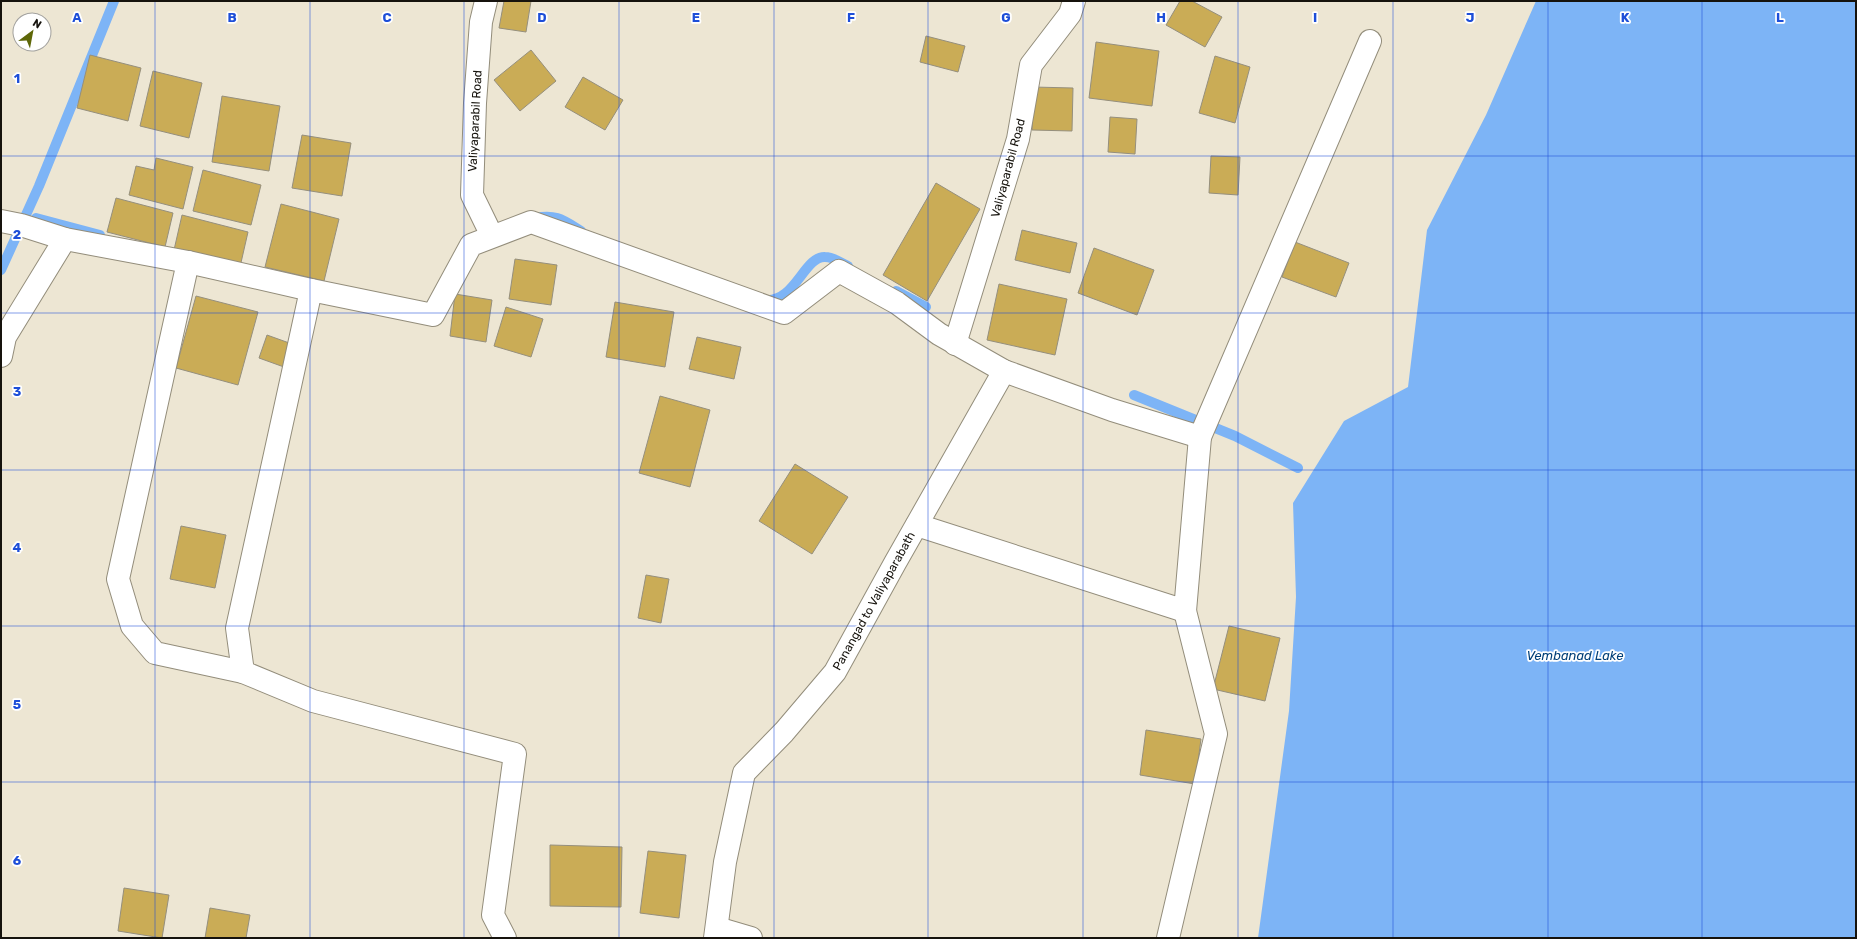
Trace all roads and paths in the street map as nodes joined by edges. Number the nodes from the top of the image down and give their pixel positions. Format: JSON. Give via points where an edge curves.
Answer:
{"nodes":[{"id":1,"x":486,"y":1,"type":"edge"},
{"id":2,"x":1074,"y":1,"type":"edge"},
{"id":3,"x":1370,"y":41,"type":"dead end"},
{"id":4,"x":1,"y":221,"type":"edge"},
{"id":5,"x":492,"y":236,"type":"junction"},
{"id":6,"x":65,"y":239,"type":"junction"},
{"id":7,"x":188,"y":262,"type":"junction"},
{"id":8,"x":311,"y":290,"type":"junction"},
{"id":9,"x":956,"y":344,"type":"junction"},
{"id":10,"x":1,"y":356,"type":"edge"},
{"id":11,"x":1004,"y":371,"type":"junction"},
{"id":12,"x":1200,"y":437,"type":"junction"},
{"id":13,"x":917,"y":526,"type":"junction"},
{"id":14,"x":1185,"y":611,"type":"junction"},
{"id":15,"x":243,"y":672,"type":"junction"},
{"id":16,"x":716,"y":933,"type":"edge"},
{"id":17,"x":505,"y":938,"type":"edge"},
{"id":18,"x":751,"y":938,"type":"edge"},
{"id":19,"x":1168,"y":938,"type":"edge"}],
"edges":[{"from":1,"to":5,"type":"street","name":"Valiyaparabil Road","via":[[480,30],[472,195]]},
{"from":2,"to":9,"type":"street","name":"Valiyaparabil Road","via":[[1070,14],[1031,65],[1018,139]]},
{"from":3,"to":12,"type":"street"},
{"from":4,"to":6,"type":"street"},
{"from":5,"to":8,"type":"street","via":[[472,245],[433,315]]},
{"from":5,"to":9,"type":"street","via":[[531,222],[784,313],[839,271],[897,303]]},
{"from":6,"to":7,"type":"street"},
{"from":6,"to":10,"type":"street","via":[[5,338]]},
{"from":7,"to":8,"type":"street"},
{"from":7,"to":15,"type":"street","via":[[118,579],[132,626],[155,652]]},
{"from":8,"to":15,"type":"street","via":[[237,628]]},
{"from":9,"to":11,"type":"street"},
{"from":11,"to":12,"type":"street","via":[[1112,410]]},
{"from":11,"to":13,"type":"street","name":"Panangad to Valiyaparabath"},
{"from":12,"to":14,"type":"street"},
{"from":13,"to":14,"type":"street"},
{"from":13,"to":16,"type":"street","name":"Panangad to Valiyaparabath","via":[[835,672],[784,732],[744,773],[725,862]]},
{"from":14,"to":19,"type":"street","via":[[1216,734]]},
{"from":15,"to":17,"type":"street","via":[[313,701],[515,754],[493,915]]},
{"from":16,"to":18,"type":"street"}]}
